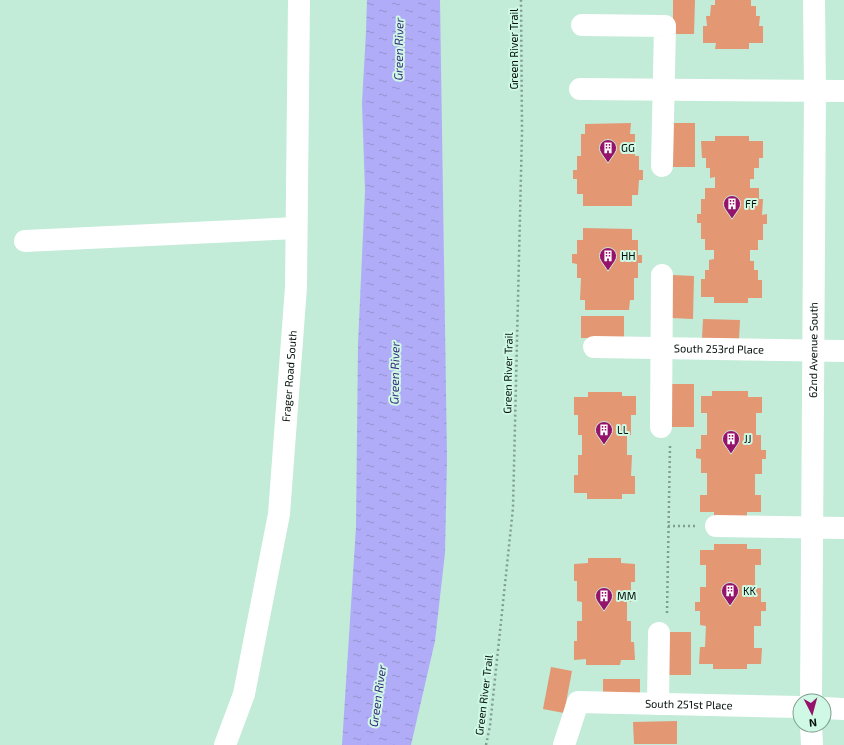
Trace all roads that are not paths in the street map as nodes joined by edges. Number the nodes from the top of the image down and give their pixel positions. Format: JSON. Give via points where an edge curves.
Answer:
{"nodes":[{"id":1,"x":299,"y":0,"type":"edge"},
{"id":2,"x":814,"y":0,"type":"edge"},
{"id":3,"x":582,"y":25,"type":"dead end"},
{"id":4,"x":580,"y":89,"type":"dead end"},
{"id":5,"x":663,"y":90,"type":"junction"},
{"id":6,"x":815,"y":91,"type":"junction"},
{"id":7,"x":844,"y":91,"type":"edge"},
{"id":8,"x":662,"y":166,"type":"dead end"},
{"id":9,"x":296,"y":228,"type":"junction"},
{"id":10,"x":25,"y":241,"type":"dead end"},
{"id":11,"x":662,"y":275,"type":"dead end"},
{"id":12,"x":594,"y":347,"type":"dead end"},
{"id":13,"x":662,"y":348,"type":"junction"},
{"id":14,"x":812,"y":350,"type":"junction"},
{"id":15,"x":844,"y":351,"type":"edge"},
{"id":16,"x":661,"y":427,"type":"road end"},
{"id":17,"x":716,"y":526,"type":"road end"},
{"id":18,"x":812,"y":527,"type":"junction"},
{"id":19,"x":844,"y":528,"type":"edge"},
{"id":20,"x":659,"y":633,"type":"road end"},
{"id":21,"x":811,"y":693,"type":"edge"},
{"id":22,"x":658,"y":704,"type":"junction"},
{"id":23,"x":792,"y":708,"type":"edge"},
{"id":24,"x":832,"y":708,"type":"edge"},
{"id":25,"x":844,"y":708,"type":"edge"},
{"id":26,"x":811,"y":733,"type":"edge"},
{"id":27,"x":225,"y":745,"type":"edge"},
{"id":28,"x":564,"y":745,"type":"edge"},
{"id":29,"x":812,"y":745,"type":"edge"}],
"edges":[{"from":1,"to":9,"type":"street","name":"Frager Road South"},
{"from":2,"to":6,"type":"street","name":"62nd Avenue South"},
{"from":3,"to":5,"type":"street","via":[[665,26]]},
{"from":4,"to":5,"type":"street"},
{"from":5,"to":6,"type":"street"},
{"from":5,"to":8,"type":"street"},
{"from":6,"to":7,"type":"street"},
{"from":6,"to":14,"type":"street","name":"62nd Avenue South"},
{"from":9,"to":10,"type":"street"},
{"from":9,"to":27,"type":"street","name":"Frager Road South","via":[[296,287],[279,514],[244,694]]},
{"from":11,"to":13,"type":"street"},
{"from":12,"to":13,"type":"street","name":"South 253rd Place"},
{"from":13,"to":14,"type":"street","name":"South 253rd Place"},
{"from":13,"to":16,"type":"street"},
{"from":14,"to":15,"type":"street","name":"South 253rd Place"},
{"from":14,"to":18,"type":"street","name":"62nd Avenue South"},
{"from":17,"to":18,"type":"street"},
{"from":18,"to":19,"type":"street"},
{"from":18,"to":21,"type":"street","name":"62nd Avenue South"},
{"from":20,"to":22,"type":"street"},
{"from":22,"to":23,"type":"street","name":"South 251st Place"},
{"from":22,"to":28,"type":"street","name":"South 251st Place","via":[[578,702]]},
{"from":24,"to":25,"type":"street"},
{"from":26,"to":29,"type":"street"}]}
